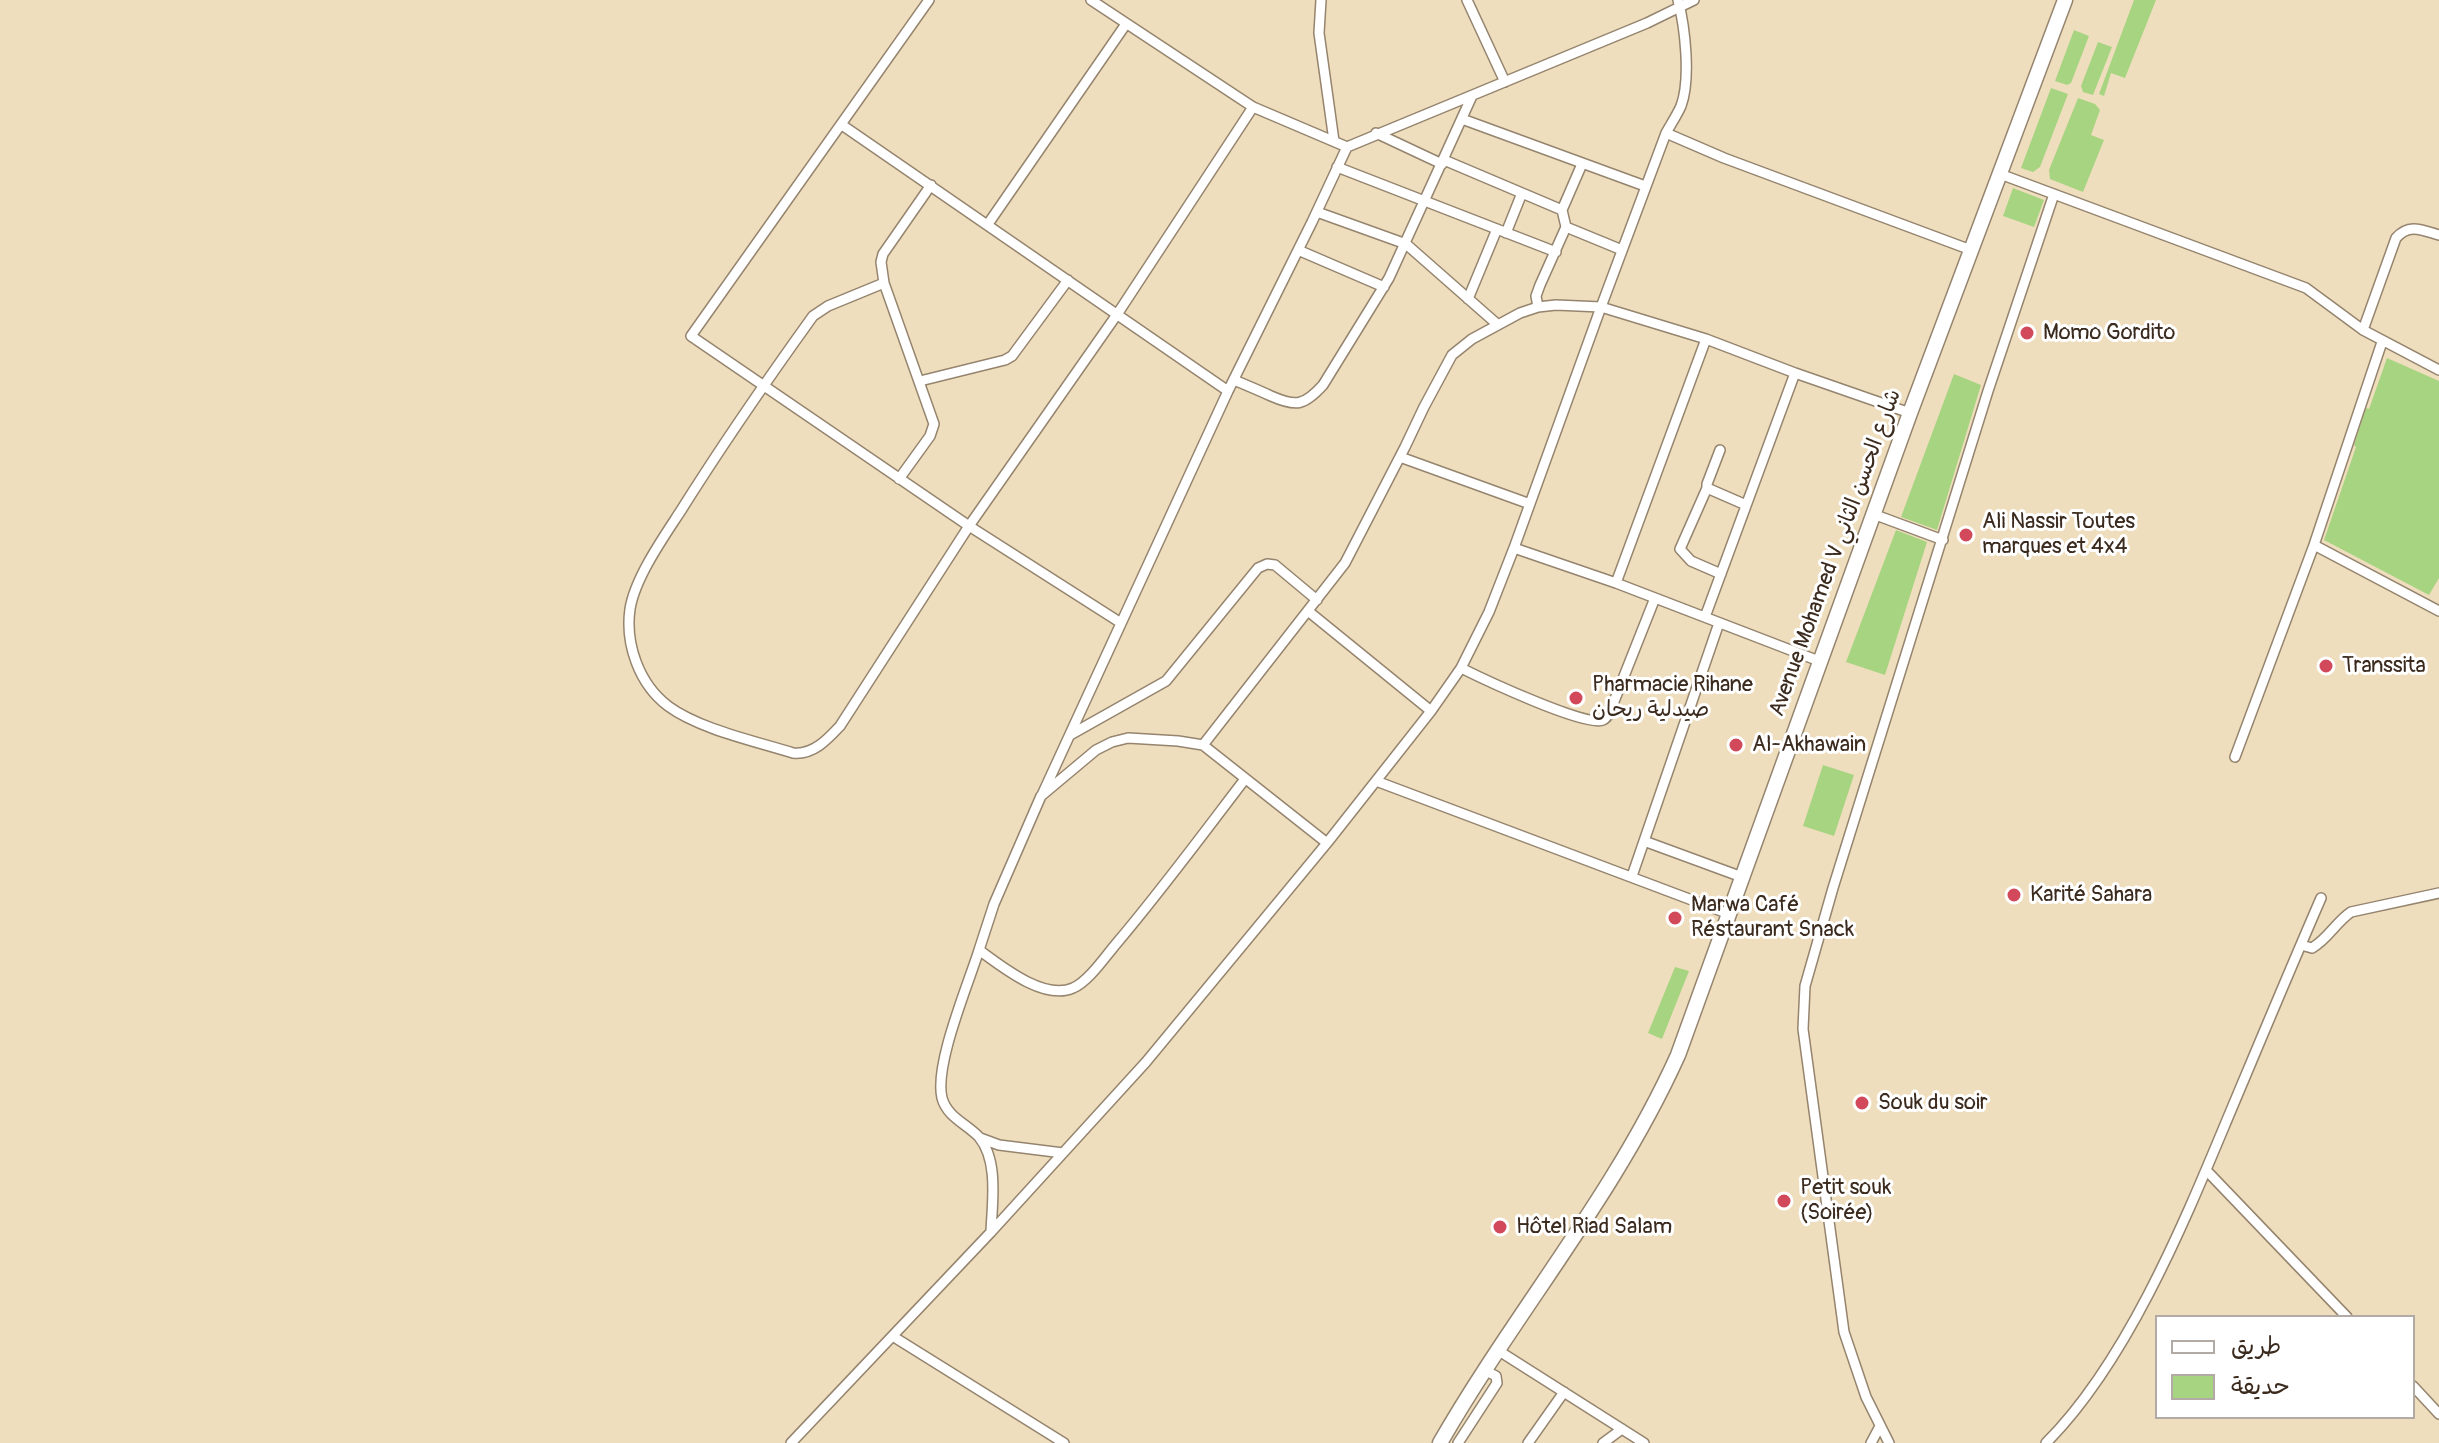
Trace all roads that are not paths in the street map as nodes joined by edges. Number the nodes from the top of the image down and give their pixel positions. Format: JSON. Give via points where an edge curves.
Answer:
{"nodes":[{"id":1,"x":929,"y":0,"type":"edge"},
{"id":2,"x":1091,"y":0,"type":"edge"},
{"id":3,"x":1321,"y":0,"type":"edge"},
{"id":4,"x":1467,"y":0,"type":"edge"},
{"id":5,"x":1694,"y":0,"type":"edge"},
{"id":6,"x":2065,"y":0,"type":"edge"},
{"id":7,"x":1679,"y":4,"type":"edge"},
{"id":8,"x":1126,"y":24,"type":"junction"},
{"id":9,"x":1505,"y":82,"type":"junction"},
{"id":10,"x":1472,"y":96,"type":"junction"},
{"id":11,"x":1253,"y":107,"type":"junction"},
{"id":12,"x":1462,"y":119,"type":"junction"},
{"id":13,"x":842,"y":125,"type":"junction"},
{"id":14,"x":1376,"y":133,"type":"junction"},
{"id":15,"x":1666,"y":133,"type":"junction"},
{"id":16,"x":1334,"y":141,"type":"junction"},
{"id":17,"x":1347,"y":147,"type":"junction"},
{"id":18,"x":1443,"y":162,"type":"junction"},
{"id":19,"x":1582,"y":164,"type":"junction"},
{"id":20,"x":1337,"y":167,"type":"junction"},
{"id":21,"x":2000,"y":174,"type":"junction"},
{"id":22,"x":931,"y":185,"type":"junction"},
{"id":23,"x":1645,"y":186,"type":"junction"},
{"id":24,"x":1522,"y":193,"type":"junction"},
{"id":25,"x":2054,"y":194,"type":"junction"},
{"id":26,"x":1425,"y":202,"type":"junction"},
{"id":27,"x":1562,"y":210,"type":"junction"},
{"id":28,"x":1317,"y":212,"type":"junction"},
{"id":29,"x":988,"y":224,"type":"junction"},
{"id":30,"x":1566,"y":227,"type":"junction"},
{"id":31,"x":1502,"y":231,"type":"junction"},
{"id":32,"x":2439,"y":235,"type":"edge"},
{"id":33,"x":1406,"y":244,"type":"junction"},
{"id":34,"x":1298,"y":250,"type":"junction"},
{"id":35,"x":1622,"y":250,"type":"junction"},
{"id":36,"x":1971,"y":250,"type":"junction"},
{"id":37,"x":1556,"y":252,"type":"junction"},
{"id":38,"x":1068,"y":280,"type":"junction"},
{"id":39,"x":884,"y":283,"type":"junction"},
{"id":40,"x":1384,"y":287,"type":"junction"},
{"id":41,"x":1468,"y":299,"type":"junction"},
{"id":42,"x":1538,"y":307,"type":"junction"},
{"id":43,"x":1601,"y":307,"type":"junction"},
{"id":44,"x":1118,"y":313,"type":"junction"},
{"id":45,"x":1497,"y":324,"type":"junction"},
{"id":46,"x":2363,"y":330,"type":"junction"},
{"id":47,"x":1706,"y":339,"type":"junction"},
{"id":48,"x":2382,"y":342,"type":"junction"},
{"id":49,"x":2439,"y":370,"type":"edge"},
{"id":50,"x":1795,"y":373,"type":"junction"},
{"id":51,"x":1234,"y":380,"type":"junction"},
{"id":52,"x":920,"y":381,"type":"junction"},
{"id":53,"x":763,"y":387,"type":"junction"},
{"id":54,"x":1228,"y":391,"type":"junction"},
{"id":55,"x":1910,"y":413,"type":"junction"},
{"id":56,"x":1720,"y":450,"type":"dead end"},
{"id":57,"x":1400,"y":457,"type":"junction"},
{"id":58,"x":899,"y":479,"type":"junction"},
{"id":59,"x":1707,"y":488,"type":"junction"},
{"id":60,"x":1530,"y":504,"type":"junction"},
{"id":61,"x":1746,"y":505,"type":"junction"},
{"id":62,"x":1873,"y":514,"type":"junction"},
{"id":63,"x":969,"y":526,"type":"junction"},
{"id":64,"x":1943,"y":540,"type":"junction"},
{"id":65,"x":2314,"y":545,"type":"junction"},
{"id":66,"x":1514,"y":548,"type":"junction"},
{"id":67,"x":1721,"y":574,"type":"junction"},
{"id":68,"x":1616,"y":583,"type":"junction"},
{"id":69,"x":1655,"y":598,"type":"junction"},
{"id":70,"x":1317,"y":600,"type":"junction"},
{"id":71,"x":2438,"y":609,"type":"edge"},
{"id":72,"x":1308,"y":611,"type":"junction"},
{"id":73,"x":1705,"y":617,"type":"junction"},
{"id":74,"x":1121,"y":623,"type":"junction"},
{"id":75,"x":1719,"y":623,"type":"junction"},
{"id":76,"x":1819,"y":661,"type":"junction"},
{"id":77,"x":1461,"y":668,"type":"junction"},
{"id":78,"x":1431,"y":711,"type":"junction"},
{"id":79,"x":1070,"y":735,"type":"junction"},
{"id":80,"x":1203,"y":745,"type":"junction"},
{"id":81,"x":2235,"y":757,"type":"dead end"},
{"id":82,"x":1245,"y":779,"type":"junction"},
{"id":83,"x":1376,"y":781,"type":"junction"},
{"id":84,"x":1041,"y":796,"type":"junction"},
{"id":85,"x":1644,"y":841,"type":"junction"},
{"id":86,"x":1327,"y":843,"type":"junction"},
{"id":87,"x":1632,"y":876,"type":"junction"},
{"id":88,"x":1742,"y":877,"type":"junction"},
{"id":89,"x":2439,"y":893,"type":"edge"},
{"id":90,"x":2321,"y":898,"type":"dead end"},
{"id":91,"x":1729,"y":914,"type":"junction"},
{"id":92,"x":2301,"y":945,"type":"junction"},
{"id":93,"x":979,"y":950,"type":"junction"},
{"id":94,"x":980,"y":1138,"type":"junction"},
{"id":95,"x":1063,"y":1153,"type":"junction"},
{"id":96,"x":2206,"y":1170,"type":"junction"},
{"id":97,"x":991,"y":1232,"type":"junction"},
{"id":98,"x":2345,"y":1315,"type":"edge"},
{"id":99,"x":894,"y":1337,"type":"junction"},
{"id":100,"x":1499,"y":1351,"type":"junction"},
{"id":101,"x":1486,"y":1371,"type":"junction"},
{"id":102,"x":2415,"y":1388,"type":"edge"},
{"id":103,"x":1564,"y":1392,"type":"junction"},
{"id":104,"x":2439,"y":1414,"type":"edge"},
{"id":105,"x":1880,"y":1426,"type":"junction"},
{"id":106,"x":1448,"y":1429,"type":"junction"},
{"id":107,"x":1622,"y":1429,"type":"junction"},
{"id":108,"x":1463,"y":1441,"type":"edge"},
{"id":109,"x":791,"y":1443,"type":"edge"},
{"id":110,"x":1064,"y":1443,"type":"edge"},
{"id":111,"x":1440,"y":1443,"type":"edge"},
{"id":112,"x":1528,"y":1443,"type":"edge"},
{"id":113,"x":1603,"y":1443,"type":"edge"},
{"id":114,"x":1644,"y":1443,"type":"edge"},
{"id":115,"x":1871,"y":1443,"type":"edge"},
{"id":116,"x":1889,"y":1443,"type":"edge"},
{"id":117,"x":2046,"y":1443,"type":"edge"}],
"edges":[{"from":1,"to":13,"type":"street"},
{"from":2,"to":8,"type":"street"},
{"from":3,"to":16,"type":"street","via":[[1319,33]]},
{"from":4,"to":9,"type":"street"},
{"from":5,"to":7,"type":"street"},
{"from":6,"to":21,"type":"main road","name":"Avenue Mohamed V شارع الحسن الثاني"},
{"from":7,"to":9,"type":"street"},
{"from":7,"to":15,"type":"street","via":[[1685,87]]},
{"from":8,"to":11,"type":"street"},
{"from":8,"to":29,"type":"street"},
{"from":9,"to":10,"type":"street"},
{"from":10,"to":12,"type":"street"},
{"from":10,"to":14,"type":"street"},
{"from":11,"to":16,"type":"street"},
{"from":11,"to":44,"type":"street"},
{"from":12,"to":18,"type":"street"},
{"from":12,"to":19,"type":"street"},
{"from":13,"to":22,"type":"street"},
{"from":13,"to":53,"type":"street","via":[[691,336]]},
{"from":14,"to":17,"type":"street"},
{"from":14,"to":18,"type":"street"},
{"from":15,"to":23,"type":"street"},
{"from":15,"to":36,"type":"street"},
{"from":16,"to":17,"type":"street"},
{"from":17,"to":20,"type":"street"},
{"from":18,"to":24,"type":"street"},
{"from":18,"to":26,"type":"street"},
{"from":19,"to":23,"type":"street"},
{"from":19,"to":27,"type":"street"},
{"from":20,"to":26,"type":"street"},
{"from":20,"to":28,"type":"street"},
{"from":21,"to":25,"type":"street"},
{"from":21,"to":36,"type":"main road","name":"Avenue Mohamed V شارع الحسن الثاني"},
{"from":22,"to":29,"type":"street"},
{"from":22,"to":39,"type":"street","via":[[883,254]]},
{"from":23,"to":35,"type":"street"},
{"from":24,"to":27,"type":"street"},
{"from":24,"to":31,"type":"street"},
{"from":25,"to":46,"type":"street","via":[[2306,288]]},
{"from":25,"to":64,"type":"street"},
{"from":26,"to":31,"type":"street"},
{"from":26,"to":33,"type":"street"},
{"from":27,"to":30,"type":"street"},
{"from":28,"to":33,"type":"street"},
{"from":28,"to":34,"type":"street"},
{"from":29,"to":38,"type":"street"},
{"from":30,"to":35,"type":"street"},
{"from":30,"to":37,"type":"street"},
{"from":31,"to":37,"type":"street"},
{"from":31,"to":41,"type":"street"},
{"from":32,"to":46,"type":"street","via":[[2414,228],[2396,238]]},
{"from":33,"to":40,"type":"street"},
{"from":33,"to":41,"type":"street"},
{"from":34,"to":40,"type":"street"},
{"from":34,"to":51,"type":"street"},
{"from":35,"to":43,"type":"street"},
{"from":36,"to":55,"type":"main road","name":"Avenue Mohamed V شارع الحسن الثاني"},
{"from":37,"to":42,"type":"street","via":[[1536,296]]},
{"from":38,"to":44,"type":"street"},
{"from":38,"to":52,"type":"street","via":[[1012,356]]},
{"from":39,"to":52,"type":"street"},
{"from":39,"to":53,"type":"street","via":[[813,316]]},
{"from":40,"to":51,"type":"street","via":[[1312,397],[1289,403]]},
{"from":41,"to":45,"type":"street"},
{"from":42,"to":43,"type":"street"},
{"from":42,"to":45,"type":"street"},
{"from":43,"to":47,"type":"street"},
{"from":43,"to":60,"type":"street"},
{"from":44,"to":54,"type":"street"},
{"from":44,"to":63,"type":"street"},
{"from":45,"to":57,"type":"street","via":[[1452,355]]},
{"from":46,"to":48,"type":"street"},
{"from":47,"to":50,"type":"street"},
{"from":47,"to":68,"type":"street"},
{"from":48,"to":49,"type":"street"},
{"from":48,"to":65,"type":"street"},
{"from":50,"to":55,"type":"street"},
{"from":50,"to":61,"type":"street"},
{"from":51,"to":54,"type":"street"},
{"from":52,"to":58,"type":"street","via":[[934,429]]},
{"from":53,"to":58,"type":"street"},
{"from":53,"to":63,"type":"street","via":[[657,548],[631,605],[634,661],[667,705],[700,724],[793,753],[816,748],[840,726]]},
{"from":54,"to":74,"type":"street"},
{"from":55,"to":62,"type":"main road","name":"Avenue Mohamed V شارع الحسن الثاني"},
{"from":56,"to":59,"type":"street"},
{"from":57,"to":60,"type":"street"},
{"from":57,"to":70,"type":"street","via":[[1354,548]]},
{"from":58,"to":63,"type":"street"},
{"from":59,"to":61,"type":"street"},
{"from":59,"to":67,"type":"street","via":[[1680,549],[1691,561]]},
{"from":60,"to":66,"type":"street"},
{"from":61,"to":67,"type":"street"},
{"from":62,"to":64,"type":"street"},
{"from":62,"to":76,"type":"main road","name":"Avenue Mohamed V شارع الحسن الثاني"},
{"from":63,"to":74,"type":"street"},
{"from":64,"to":105,"type":"street","via":[[1803,995],[1844,1332]]},
{"from":65,"to":71,"type":"street"},
{"from":65,"to":81,"type":"street"},
{"from":66,"to":68,"type":"street"},
{"from":66,"to":77,"type":"street"},
{"from":67,"to":73,"type":"street"},
{"from":68,"to":69,"type":"street"},
{"from":69,"to":73,"type":"street"},
{"from":69,"to":77,"type":"street","via":[[1603,720],[1568,713]]},
{"from":70,"to":72,"type":"street"},
{"from":70,"to":79,"type":"street","via":[[1275,565],[1258,568],[1166,681]]},
{"from":72,"to":78,"type":"street"},
{"from":72,"to":80,"type":"street"},
{"from":73,"to":75,"type":"street"},
{"from":74,"to":79,"type":"street"},
{"from":75,"to":76,"type":"street"},
{"from":75,"to":85,"type":"street"},
{"from":76,"to":88,"type":"main road","name":"Avenue Mohamed V شارع الحسن الثاني"},
{"from":77,"to":78,"type":"street"},
{"from":78,"to":83,"type":"street"},
{"from":79,"to":84,"type":"street"},
{"from":80,"to":82,"type":"street"},
{"from":80,"to":84,"type":"street","via":[[1128,738],[1112,742]]},
{"from":82,"to":86,"type":"street"},
{"from":82,"to":93,"type":"street","via":[[1133,924],[1073,988],[1049,990],[1029,983]]},
{"from":83,"to":86,"type":"street"},
{"from":83,"to":87,"type":"street"},
{"from":84,"to":93,"type":"street"},
{"from":85,"to":87,"type":"street"},
{"from":85,"to":88,"type":"street"},
{"from":86,"to":95,"type":"street","via":[[1157,1050]]},
{"from":87,"to":91,"type":"street"},
{"from":88,"to":91,"type":"main road","name":"Avenue Mohamed V شارع الحسن الثاني"},
{"from":89,"to":92,"type":"street","via":[[2351,912],[2319,944]]},
{"from":90,"to":92,"type":"street"},
{"from":91,"to":100,"type":"main road","name":"Avenue Mohamed V شارع الحسن الثاني","via":[[1687,1033],[1652,1110]]},
{"from":92,"to":96,"type":"street"},
{"from":93,"to":94,"type":"street","via":[[947,1051],[941,1090],[949,1113]]},
{"from":94,"to":95,"type":"street"},
{"from":94,"to":97,"type":"street","via":[[991,1172]]},
{"from":95,"to":97,"type":"street"},
{"from":96,"to":98,"type":"street"},
{"from":96,"to":117,"type":"street","via":[[2121,1342]]},
{"from":97,"to":99,"type":"street"},
{"from":99,"to":109,"type":"street"},
{"from":99,"to":110,"type":"street"},
{"from":100,"to":101,"type":"main road","name":"Avenue Mohamed V شارع الحسن الثاني"},
{"from":100,"to":103,"type":"street"},
{"from":101,"to":106,"type":"main road","name":"Avenue Mohamed V شارع الحسن الثاني"},
{"from":101,"to":108,"type":"street","via":[[1497,1383]]},
{"from":102,"to":104,"type":"street"},
{"from":103,"to":107,"type":"street"},
{"from":103,"to":112,"type":"street"},
{"from":105,"to":115,"type":"street"},
{"from":105,"to":116,"type":"street"},
{"from":106,"to":108,"type":"street"},
{"from":106,"to":111,"type":"main road","name":"Avenue Mohamed V شارع الحسن الثاني"},
{"from":107,"to":113,"type":"street"},
{"from":107,"to":114,"type":"street"}]}
